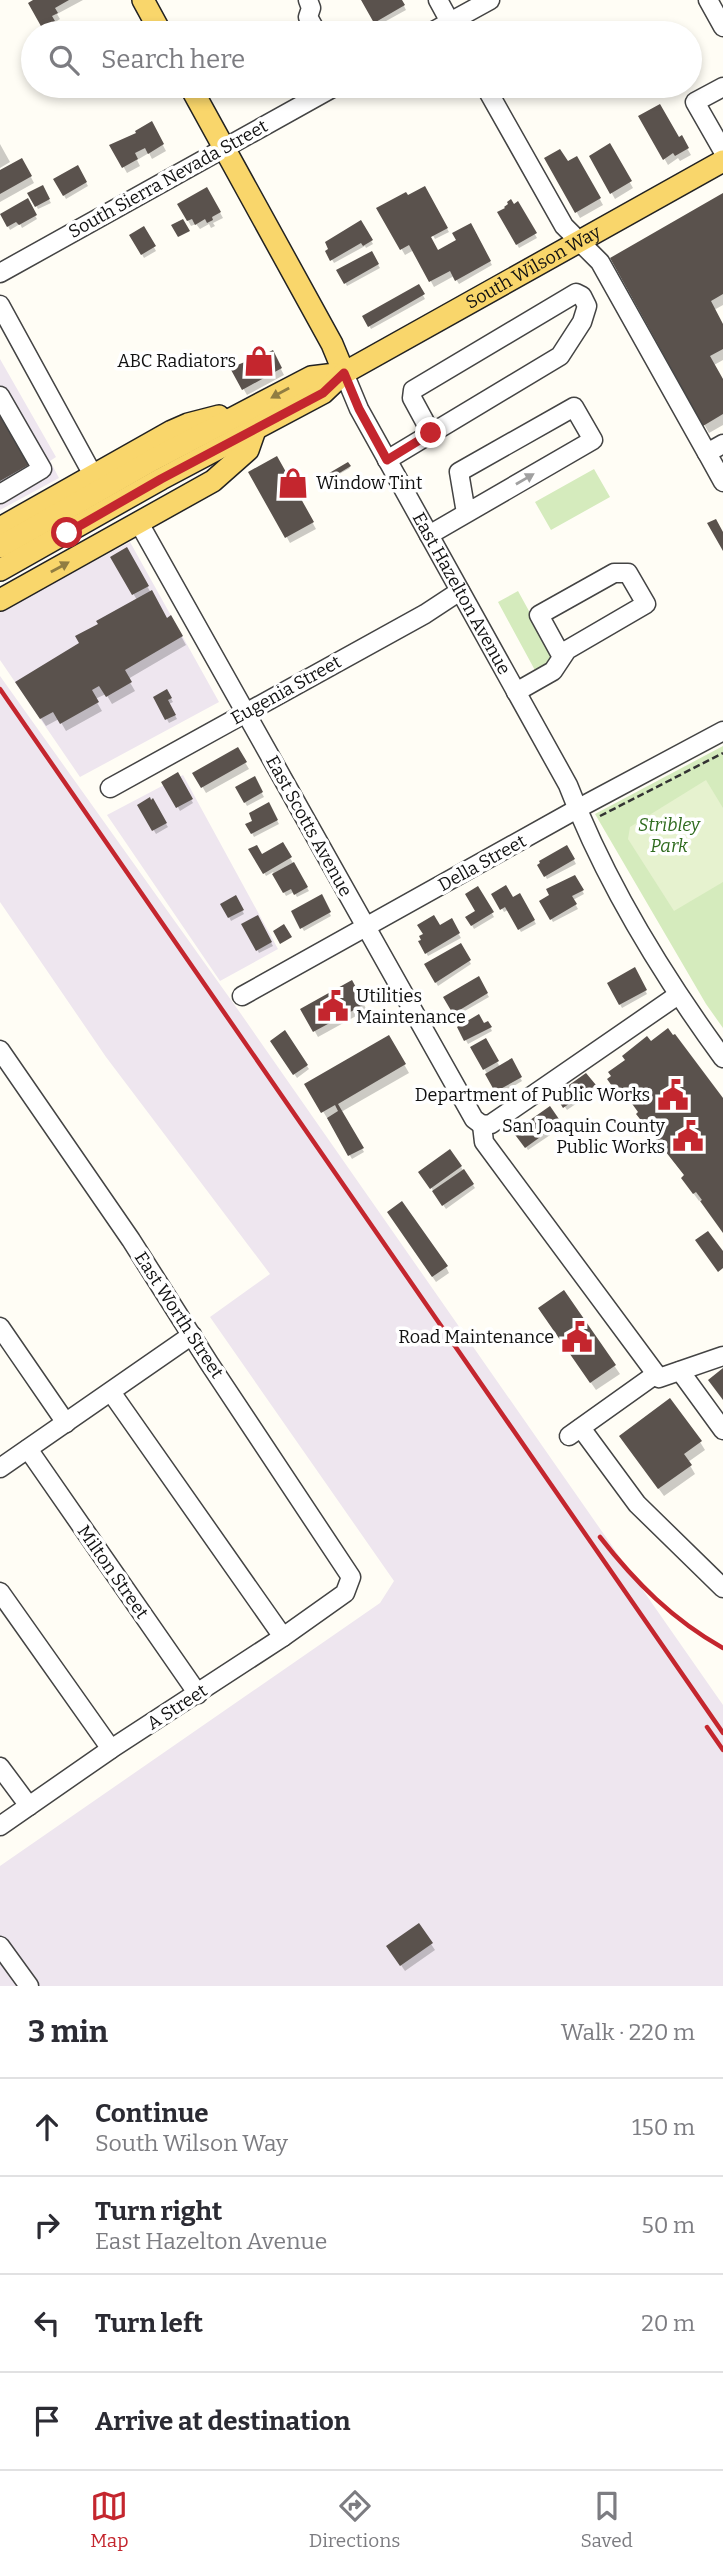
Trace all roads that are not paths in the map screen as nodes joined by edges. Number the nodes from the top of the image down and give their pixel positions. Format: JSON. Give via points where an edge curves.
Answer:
{"nodes":[{"id":1,"x":143,"y":0,"type":"edge"},
{"id":2,"x":307,"y":0,"type":"edge"},
{"id":3,"x":438,"y":0,"type":"edge"},
{"id":4,"x":490,"y":0,"type":"edge"},
{"id":5,"x":708,"y":0,"type":"edge"},
{"id":6,"x":154,"y":21,"type":"edge"},
{"id":7,"x":310,"y":21,"type":"edge"},
{"id":8,"x":449,"y":21,"type":"edge"},
{"id":9,"x":462,"y":21,"type":"edge"},
{"id":10,"x":723,"y":27,"type":"edge"},
{"id":11,"x":723,"y":87,"type":"edge"},
{"id":12,"x":197,"y":98,"type":"edge"},
{"id":13,"x":314,"y":98,"type":"edge"},
{"id":14,"x":492,"y":98,"type":"edge"},
{"id":15,"x":224,"y":148,"type":"junction"},
{"id":16,"x":723,"y":151,"type":"edge"},
{"id":17,"x":723,"y":161,"type":"edge"},
{"id":18,"x":580,"y":241,"type":"junction"},
{"id":19,"x":0,"y":273,"type":"edge"},
{"id":20,"x":0,"y":305,"type":"edge"},
{"id":21,"x":344,"y":373,"type":"junction"},
{"id":22,"x":0,"y":396,"type":"edge"},
{"id":23,"x":250,"y":421,"type":"junction"},
{"id":24,"x":431,"y":433,"type":"junction"},
{"id":25,"x":723,"y":444,"type":"edge"},
{"id":26,"x":706,"y":453,"type":"junction"},
{"id":27,"x":387,"y":460,"type":"junction"},
{"id":28,"x":93,"y":475,"type":"junction"},
{"id":29,"x":723,"y":482,"type":"edge"},
{"id":30,"x":0,"y":494,"type":"edge"},
{"id":31,"x":466,"y":513,"type":"junction"},
{"id":32,"x":139,"y":523,"type":"junction"},
{"id":33,"x":0,"y":528,"type":"edge"},
{"id":34,"x":429,"y":535,"type":"junction"},
{"id":35,"x":0,"y":547,"type":"edge"},
{"id":36,"x":0,"y":570,"type":"edge"},
{"id":37,"x":460,"y":591,"type":"junction"},
{"id":38,"x":0,"y":600,"type":"edge"},
{"id":39,"x":562,"y":657,"type":"junction"},
{"id":40,"x":516,"y":692,"type":"junction"},
{"id":41,"x":246,"y":712,"type":"junction"},
{"id":42,"x":723,"y":731,"type":"edge"},
{"id":43,"x":110,"y":788,"type":"dead end"},
{"id":44,"x":577,"y":809,"type":"junction"},
{"id":45,"x":366,"y":928,"type":"junction"},
{"id":46,"x":678,"y":995,"type":"junction"},
{"id":47,"x":242,"y":996,"type":"dead end"},
{"id":48,"x":0,"y":1050,"type":"edge"},
{"id":49,"x":723,"y":1058,"type":"edge"},
{"id":50,"x":482,"y":1125,"type":"junction"},
{"id":51,"x":0,"y":1327,"type":"edge"},
{"id":52,"x":192,"y":1335,"type":"junction"},
{"id":53,"x":723,"y":1356,"type":"edge"},
{"id":54,"x":680,"y":1371,"type":"junction"},
{"id":55,"x":656,"y":1374,"type":"junction"},
{"id":56,"x":111,"y":1392,"type":"junction"},
{"id":57,"x":66,"y":1423,"type":"junction"},
{"id":58,"x":723,"y":1430,"type":"edge"},
{"id":59,"x":28,"y":1449,"type":"junction"},
{"id":60,"x":0,"y":1468,"type":"edge"},
{"id":61,"x":350,"y":1584,"type":"joint"},
{"id":62,"x":723,"y":1588,"type":"edge"},
{"id":63,"x":0,"y":1592,"type":"edge"},
{"id":64,"x":283,"y":1637,"type":"junction"},
{"id":65,"x":198,"y":1694,"type":"junction"},
{"id":66,"x":111,"y":1749,"type":"junction"},
{"id":67,"x":0,"y":1767,"type":"edge"},
{"id":68,"x":29,"y":1806,"type":"junction"},
{"id":69,"x":0,"y":1826,"type":"edge"},
{"id":70,"x":0,"y":1946,"type":"edge"},
{"id":71,"x":29,"y":1986,"type":"edge"}],
"edges":[{"from":1,"to":6,"type":"main road"},
{"from":2,"to":7,"type":"street","via":[[312,8]]},
{"from":3,"to":8,"type":"street"},
{"from":4,"to":9,"type":"street"},
{"from":5,"to":10,"type":"street"},
{"from":11,"to":16,"type":"street","via":[[695,102]]},
{"from":12,"to":15,"type":"main road","name":"East Hazelton Avenue"},
{"from":13,"to":15,"type":"street","name":"South Sierra Nevada Street"},
{"from":14,"to":18,"type":"street","via":[[564,226]]},
{"from":15,"to":19,"type":"street","name":"South Sierra Nevada Street"},
{"from":15,"to":21,"type":"main road","name":"East Hazelton Avenue"},
{"from":17,"to":18,"type":"main road","name":"South Wilson Way"},
{"from":18,"to":21,"type":"main road","name":"South Wilson Way"},
{"from":18,"to":26,"type":"street","via":[[600,262]]},
{"from":20,"to":28,"type":"street"},
{"from":21,"to":23,"type":"main road","name":"South Wilson Way","via":[[311,377]]},
{"from":21,"to":27,"type":"street","name":"East Hazelton Avenue"},
{"from":22,"to":30,"type":"street","via":[[42,469]]},
{"from":23,"to":28,"type":"main road","via":[[228,413],[188,424]]},
{"from":23,"to":32,"type":"main road","via":[[248,450],[213,481]]},
{"from":23,"to":35,"type":"main road","name":"South Wilson Way","via":[[151,461]]},
{"from":23,"to":36,"type":"main road","name":"South Wilson Way","via":[[161,479]]},
{"from":24,"to":24,"type":"street","via":[[560,356],[582,322],[587,306],[582,296],[576,293],[413,390],[412,398]]},
{"from":24,"to":27,"type":"street"},
{"from":25,"to":26,"type":"street"},
{"from":26,"to":29,"type":"street"},
{"from":27,"to":34,"type":"street","name":"East Hazelton Avenue"},
{"from":28,"to":33,"type":"main road"},
{"from":31,"to":31,"type":"street","one_way":true,"via":[[593,440],[575,407],[459,472]]},
{"from":31,"to":34,"type":"street"},
{"from":38,"to":32,"type":"main road","one_way":true},
{"from":32,"to":41,"type":"street","name":"East Scotts Avenue"},
{"from":34,"to":37,"type":"street","name":"East Hazelton Avenue"},
{"from":37,"to":40,"type":"street","name":"East Hazelton Avenue"},
{"from":37,"to":41,"type":"street","name":"Eugenia Street"},
{"from":39,"to":39,"type":"street","via":[[646,604],[628,573],[614,573],[539,615]]},
{"from":39,"to":40,"type":"street","via":[[553,671]]},
{"from":40,"to":44,"type":"street","name":"East Hazelton Avenue"},
{"from":41,"to":43,"type":"street","name":"Eugenia Street"},
{"from":41,"to":45,"type":"street","name":"East Scotts Avenue"},
{"from":42,"to":44,"type":"street","name":"Della Street"},
{"from":44,"to":45,"type":"street","name":"Della Street"},
{"from":44,"to":46,"type":"street","name":"East Hazelton Avenue"},
{"from":45,"to":47,"type":"street","name":"Della Street"},
{"from":45,"to":50,"type":"street","name":"East Scotts Avenue","via":[[474,1119]]},
{"from":46,"to":49,"type":"street","name":"East Hazelton Avenue"},
{"from":46,"to":50,"type":"street","via":[[491,1124]]},
{"from":48,"to":52,"type":"street","name":"East Worth Street"},
{"from":50,"to":55,"type":"street","name":"East Scotts Avenue","via":[[484,1142]]},
{"from":51,"to":57,"type":"street"},
{"from":52,"to":56,"type":"street"},
{"from":52,"to":61,"type":"street","name":"East Worth Street","via":[[347,1569]]},
{"from":53,"to":54,"type":"street"},
{"from":54,"to":55,"type":"street","via":[[659,1378]]},
{"from":54,"to":58,"type":"street"},
{"from":55,"to":62,"type":"street","via":[[575,1432],[637,1504]]},
{"from":56,"to":57,"type":"street"},
{"from":56,"to":64,"type":"street"},
{"from":57,"to":59,"type":"street"},
{"from":59,"to":60,"type":"street"},
{"from":59,"to":65,"type":"street","name":"Milton Street"},
{"from":61,"to":64,"type":"street","name":"A Street","via":[[345,1593]]},
{"from":63,"to":66,"type":"street"},
{"from":64,"to":65,"type":"street","name":"A Street"},
{"from":65,"to":66,"type":"street","name":"A Street"},
{"from":66,"to":68,"type":"street","name":"A Street"},
{"from":67,"to":68,"type":"street"},
{"from":68,"to":69,"type":"street","name":"A Street"},
{"from":70,"to":71,"type":"street"}]}
